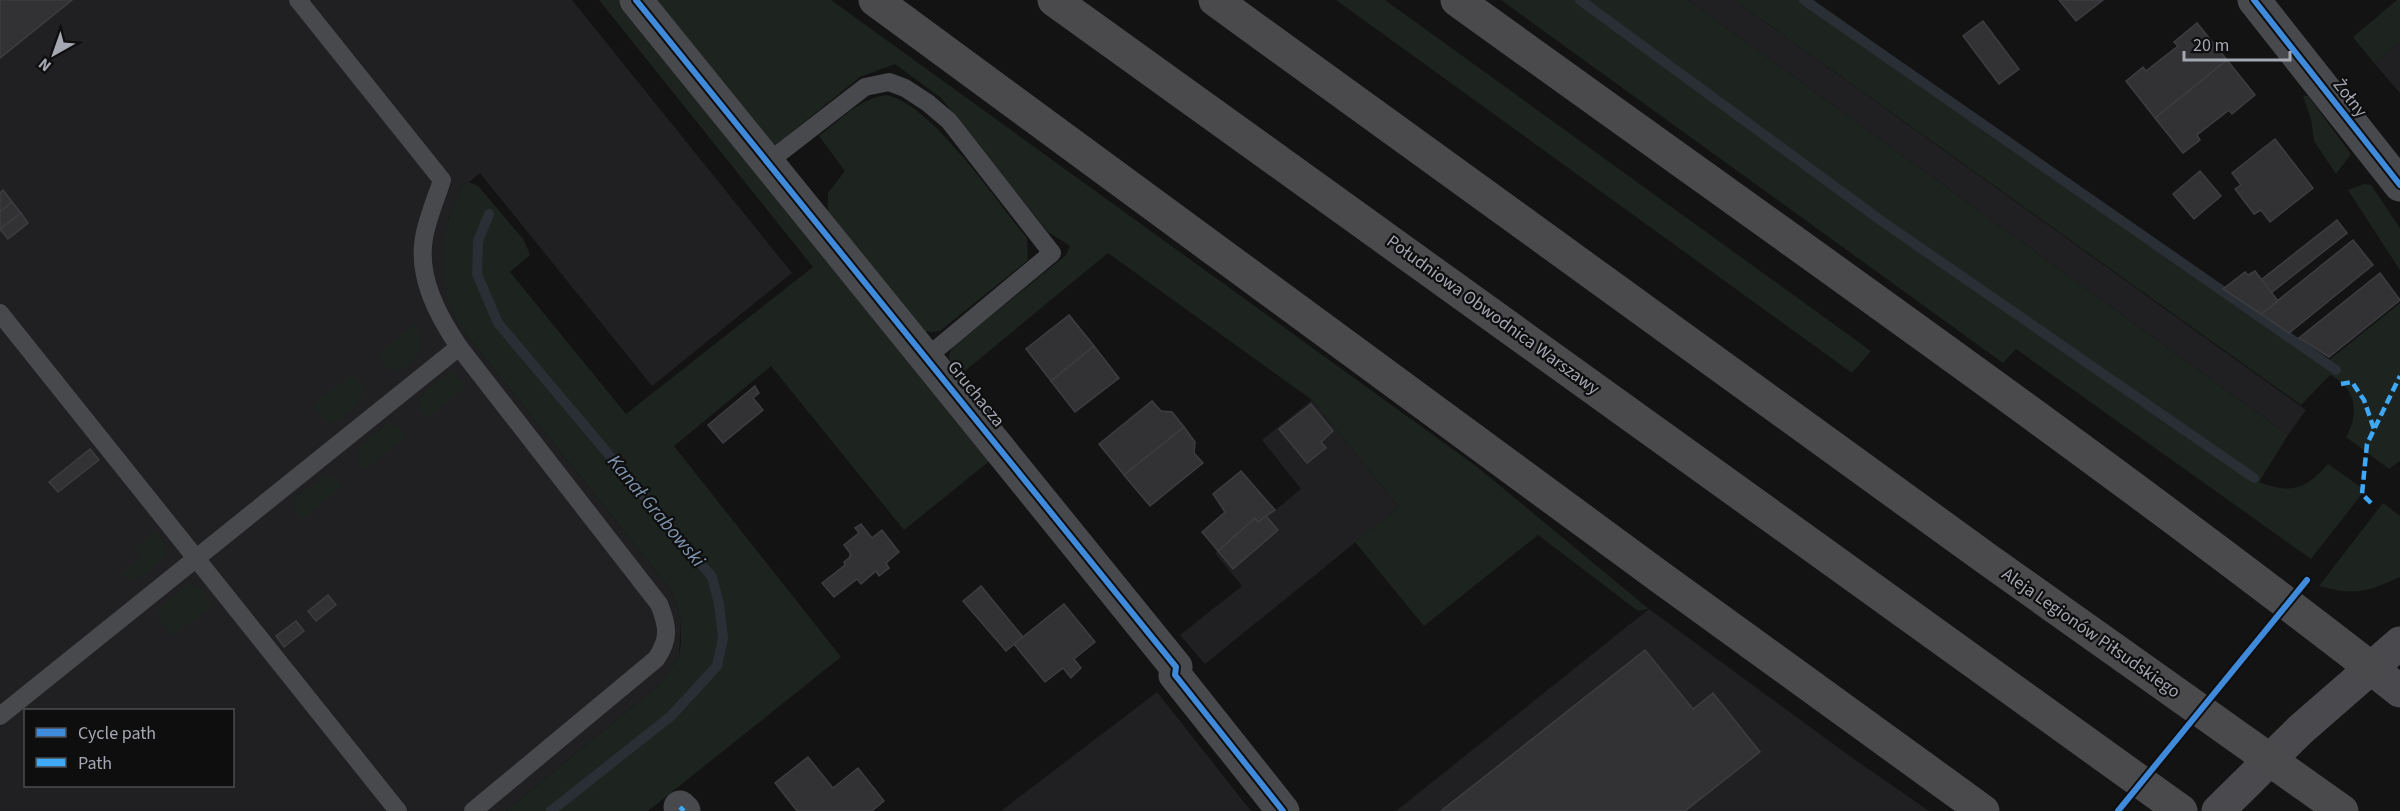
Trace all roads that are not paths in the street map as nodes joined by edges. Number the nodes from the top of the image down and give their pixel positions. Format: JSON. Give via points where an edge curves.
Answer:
{"nodes":[{"id":1,"x":298,"y":0,"type":"edge"},
{"id":2,"x":636,"y":0,"type":"edge"},
{"id":3,"x":876,"y":0,"type":"edge"},
{"id":4,"x":1054,"y":0,"type":"edge"},
{"id":5,"x":1215,"y":0,"type":"edge"},
{"id":6,"x":1457,"y":0,"type":"edge"},
{"id":7,"x":2254,"y":0,"type":"edge"},
{"id":8,"x":768,"y":162,"type":"junction"},
{"id":9,"x":2400,"y":185,"type":"edge"},
{"id":10,"x":0,"y":313,"type":"edge"},
{"id":11,"x":459,"y":347,"type":"junction"},
{"id":12,"x":927,"y":357,"type":"junction"},
{"id":13,"x":196,"y":559,"type":"junction"},
{"id":14,"x":2400,"y":644,"type":"edge"},
{"id":15,"x":2371,"y":668,"type":"junction"},
{"id":16,"x":2400,"y":691,"type":"edge"},
{"id":17,"x":0,"y":717,"type":"edge"},
{"id":18,"x":398,"y":811,"type":"edge"},
{"id":19,"x":473,"y":811,"type":"edge"},
{"id":20,"x":1283,"y":811,"type":"edge"},
{"id":21,"x":1983,"y":811,"type":"edge"},
{"id":22,"x":2181,"y":811,"type":"edge"},
{"id":23,"x":2218,"y":811,"type":"edge"},
{"id":24,"x":2342,"y":811,"type":"edge"}],
"edges":[{"from":1,"to":11,"type":"lane","via":[[442,180],[424,239],[424,263],[437,312]]},
{"from":2,"to":8,"type":"street","name":"Gruchacza"},
{"from":3,"to":21,"type":"highway"},
{"from":4,"to":22,"type":"highway","name":"Południowa Obwodnica Warszawy"},
{"from":5,"to":24,"type":"highway","name":"Aleja Legionów Piłsudskiego"},
{"from":6,"to":15,"type":"highway","via":[[2100,465]]},
{"from":7,"to":9,"type":"street","name":"Żołny"},
{"from":8,"to":12,"type":"street","name":"Gruchacza"},
{"from":8,"to":12,"type":"lane","via":[[865,87],[889,82],[905,88],[949,121],[1052,253]]},
{"from":10,"to":13,"type":"lane"},
{"from":11,"to":13,"type":"lane"},
{"from":11,"to":19,"type":"lane","via":[[659,604],[667,627],[664,648],[656,660]]},
{"from":12,"to":20,"type":"street","name":"Gruchacza","via":[[1176,666],[1175,675]]},
{"from":13,"to":17,"type":"lane"},
{"from":13,"to":18,"type":"lane"},
{"from":14,"to":15,"type":"main road"},
{"from":15,"to":16,"type":"main road"},
{"from":15,"to":23,"type":"main road","via":[[2300,730]]}]}
